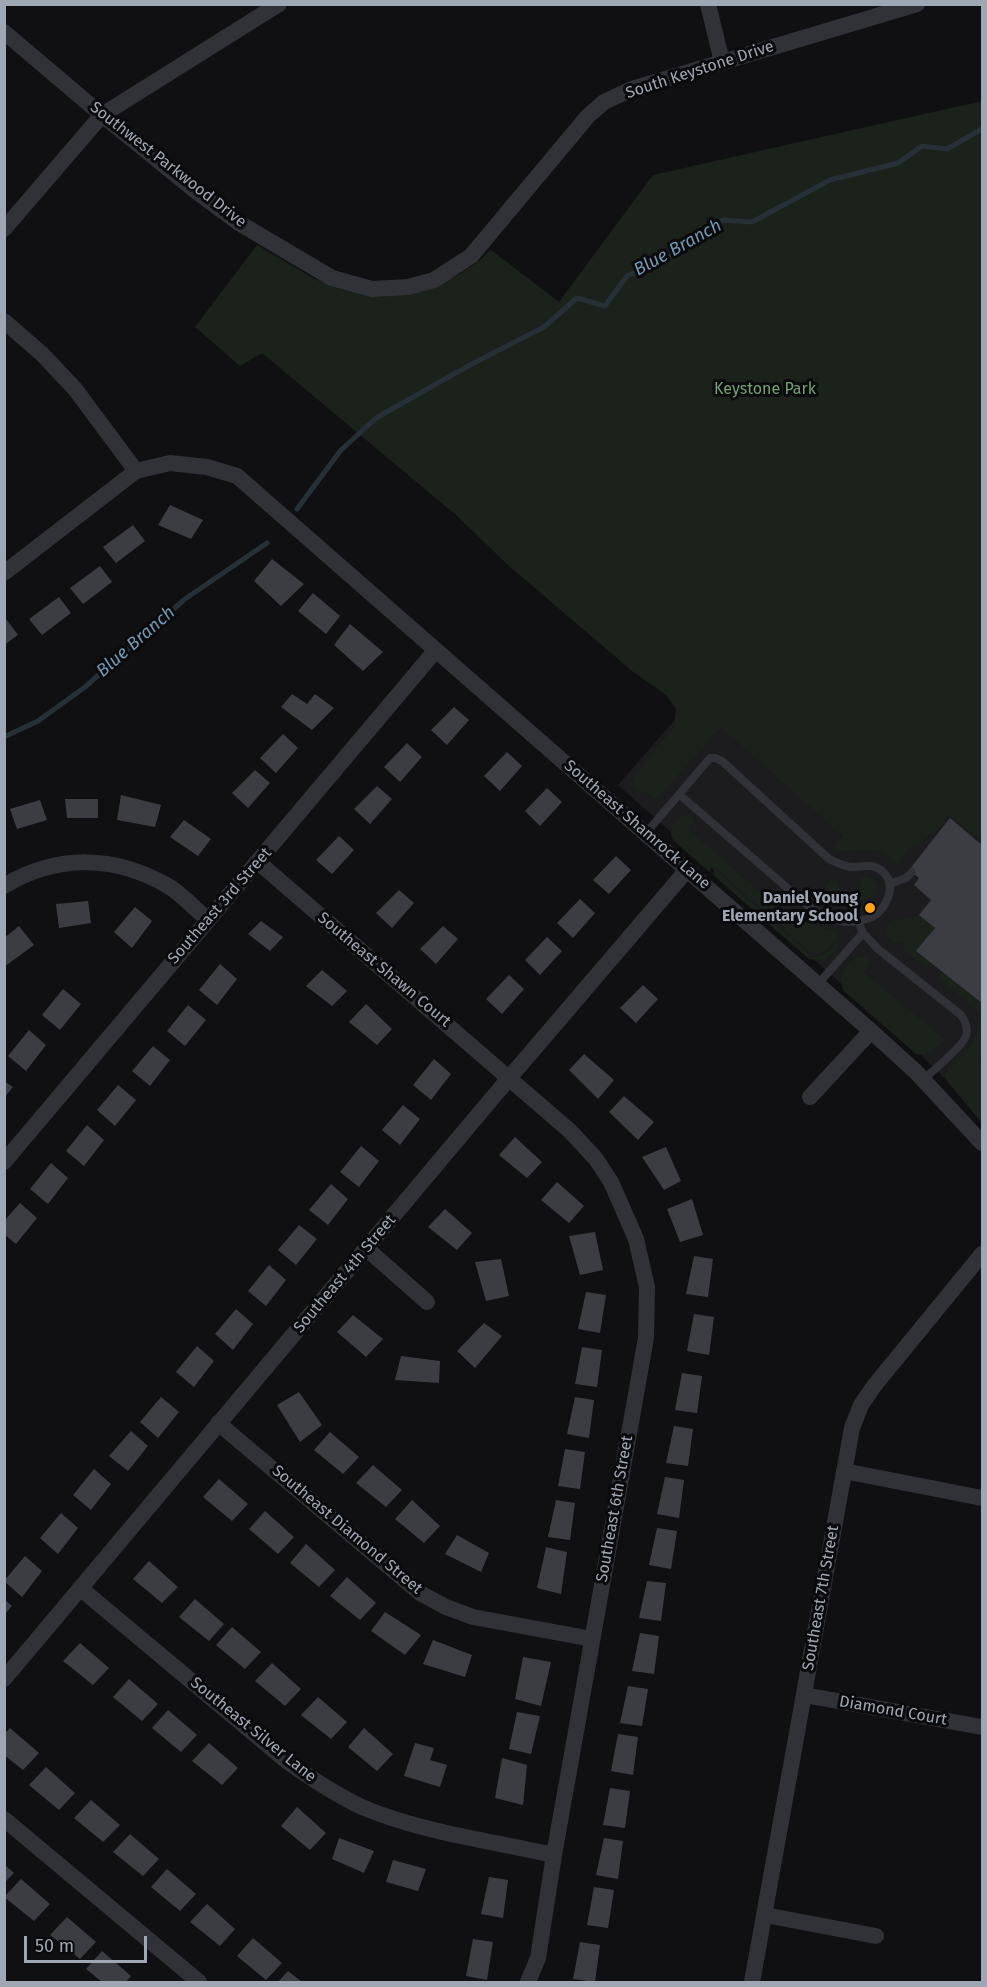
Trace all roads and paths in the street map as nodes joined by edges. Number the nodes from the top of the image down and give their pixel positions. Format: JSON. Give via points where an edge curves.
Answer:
{"nodes":[{"id":1,"x":279,"y":4,"type":"edge"},
{"id":2,"x":708,"y":4,"type":"edge"},
{"id":3,"x":917,"y":4,"type":"edge"},
{"id":4,"x":256,"y":11,"type":"edge"},
{"id":5,"x":4,"y":32,"type":"edge"},
{"id":6,"x":722,"y":62,"type":"junction"},
{"id":7,"x":102,"y":115,"type":"junction"},
{"id":8,"x":498,"y":223,"type":"joint"},
{"id":9,"x":4,"y":229,"type":"edge"},
{"id":10,"x":4,"y":321,"type":"edge"},
{"id":11,"x":136,"y":471,"type":"junction"},
{"id":12,"x":4,"y":573,"type":"edge"},
{"id":13,"x":436,"y":650,"type":"junction"},
{"id":14,"x":680,"y":795,"type":"junction"},
{"id":15,"x":646,"y":832,"type":"junction"},
{"id":16,"x":258,"y":862,"type":"junction"},
{"id":17,"x":687,"y":870,"type":"junction"},
{"id":18,"x":912,"y":872,"type":"dead end"},
{"id":19,"x":889,"y":884,"type":"junction"},
{"id":20,"x":4,"y":886,"type":"edge"},
{"id":21,"x":207,"y":919,"type":"junction"},
{"id":22,"x":858,"y":921,"type":"junction"},
{"id":23,"x":863,"y":933,"type":"junction"},
{"id":24,"x":818,"y":984,"type":"junction"},
{"id":25,"x":871,"y":1031,"type":"junction"},
{"id":26,"x":510,"y":1077,"type":"junction"},
{"id":27,"x":923,"y":1080,"type":"junction"},
{"id":28,"x":810,"y":1097,"type":"dead end"},
{"id":29,"x":982,"y":1143,"type":"edge"},
{"id":30,"x":4,"y":1162,"type":"edge"},
{"id":31,"x":367,"y":1249,"type":"junction"},
{"id":32,"x":982,"y":1254,"type":"edge"},
{"id":33,"x":428,"y":1302,"type":"dead end"},
{"id":34,"x":218,"y":1423,"type":"junction"},
{"id":35,"x":844,"y":1470,"type":"junction"},
{"id":36,"x":982,"y":1498,"type":"edge"},
{"id":37,"x":80,"y":1588,"type":"junction"},
{"id":38,"x":592,"y":1639,"type":"junction"},
{"id":39,"x":4,"y":1679,"type":"edge"},
{"id":40,"x":804,"y":1695,"type":"junction"},
{"id":41,"x":982,"y":1727,"type":"edge"},
{"id":42,"x":4,"y":1819,"type":"edge"},
{"id":43,"x":554,"y":1854,"type":"junction"},
{"id":44,"x":765,"y":1915,"type":"junction"},
{"id":45,"x":876,"y":1936,"type":"dead end"},
{"id":46,"x":199,"y":1983,"type":"edge"},
{"id":47,"x":528,"y":1983,"type":"edge"},
{"id":48,"x":753,"y":1983,"type":"edge"}],
"edges":[{"from":1,"to":4,"type":"street"},
{"from":2,"to":6,"type":"street"},
{"from":3,"to":6,"type":"street","name":"South Keystone Drive"},
{"from":4,"to":7,"type":"street"},
{"from":5,"to":7,"type":"street","name":"Southwest Parkwood Drive"},
{"from":6,"to":8,"type":"street","name":"South Keystone Drive","via":[[632,89],[604,102]]},
{"from":7,"to":8,"type":"street","name":"Southwest Parkwood Drive","via":[[239,223],[332,278],[372,289],[408,287],[434,280],[471,256]]},
{"from":7,"to":9,"type":"street"},
{"from":10,"to":11,"type":"street","via":[[75,389]]},
{"from":11,"to":12,"type":"street"},
{"from":11,"to":13,"type":"street","name":"Southeast Shamrock Lane","via":[[170,463],[207,467],[237,476]]},
{"from":13,"to":15,"type":"street","name":"Southeast Shamrock Lane"},
{"from":13,"to":16,"type":"street","name":"Southeast 3rd Street"},
{"from":14,"to":15,"type":"lane"},
{"from":14,"to":19,"type":"lane","via":[[710,758],[715,758],[829,859],[842,866],[876,867]]},
{"from":14,"to":22,"type":"lane","via":[[807,905],[830,919]]},
{"from":15,"to":17,"type":"street","name":"Southeast Shamrock Lane"},
{"from":16,"to":21,"type":"street","name":"Southeast 3rd Street"},
{"from":16,"to":26,"type":"street","name":"Southeast Shawn Court"},
{"from":17,"to":24,"type":"street","name":"Southeast Shamrock Lane"},
{"from":17,"to":26,"type":"street","name":"Southeast 4th Street"},
{"from":18,"to":19,"type":"lane"},
{"from":19,"to":22,"type":"lane","via":[[888,898],[880,909],[872,917]]},
{"from":20,"to":21,"type":"street","via":[[24,874],[46,868],[70,862],[99,862],[139,872],[170,887]]},
{"from":21,"to":30,"type":"street","name":"Southeast 3rd Street"},
{"from":22,"to":23,"type":"lane"},
{"from":23,"to":24,"type":"lane"},
{"from":23,"to":27,"type":"lane","via":[[966,1021],[962,1043]]},
{"from":24,"to":25,"type":"street","name":"Southeast Shamrock Lane"},
{"from":25,"to":27,"type":"street","name":"Southeast Shamrock Lane"},
{"from":25,"to":28,"type":"street"},
{"from":26,"to":31,"type":"street","name":"Southeast 4th Street"},
{"from":26,"to":38,"type":"street","name":"Southeast 6th Street","via":[[596,1159],[636,1239],[647,1287],[646,1338]]},
{"from":27,"to":29,"type":"street","name":"Southeast Shamrock Lane"},
{"from":31,"to":33,"type":"street"},
{"from":31,"to":34,"type":"street","name":"Southeast 4th Street"},
{"from":32,"to":35,"type":"street","name":"Southeast 7th Street","via":[[873,1386],[852,1428]]},
{"from":34,"to":37,"type":"street","name":"Southeast 4th Street"},
{"from":34,"to":38,"type":"street","name":"Southeast Diamond Street","via":[[420,1593],[473,1617]]},
{"from":35,"to":36,"type":"street"},
{"from":35,"to":40,"type":"street","name":"Southeast 7th Street"},
{"from":37,"to":39,"type":"street","name":"Southeast 4th Street"},
{"from":37,"to":43,"type":"street","name":"Southeast Silver Lane","via":[[288,1762],[323,1786],[363,1807],[410,1824]]},
{"from":38,"to":43,"type":"street","name":"Southeast 6th Street"},
{"from":40,"to":41,"type":"street","name":"Diamond Court"},
{"from":40,"to":44,"type":"street","name":"Southeast 7th Street"},
{"from":42,"to":46,"type":"street"},
{"from":43,"to":47,"type":"street","name":"Southeast 6th Street","via":[[538,1958]]},
{"from":44,"to":45,"type":"street"},
{"from":44,"to":48,"type":"street","name":"Southeast 7th Street"}]}
